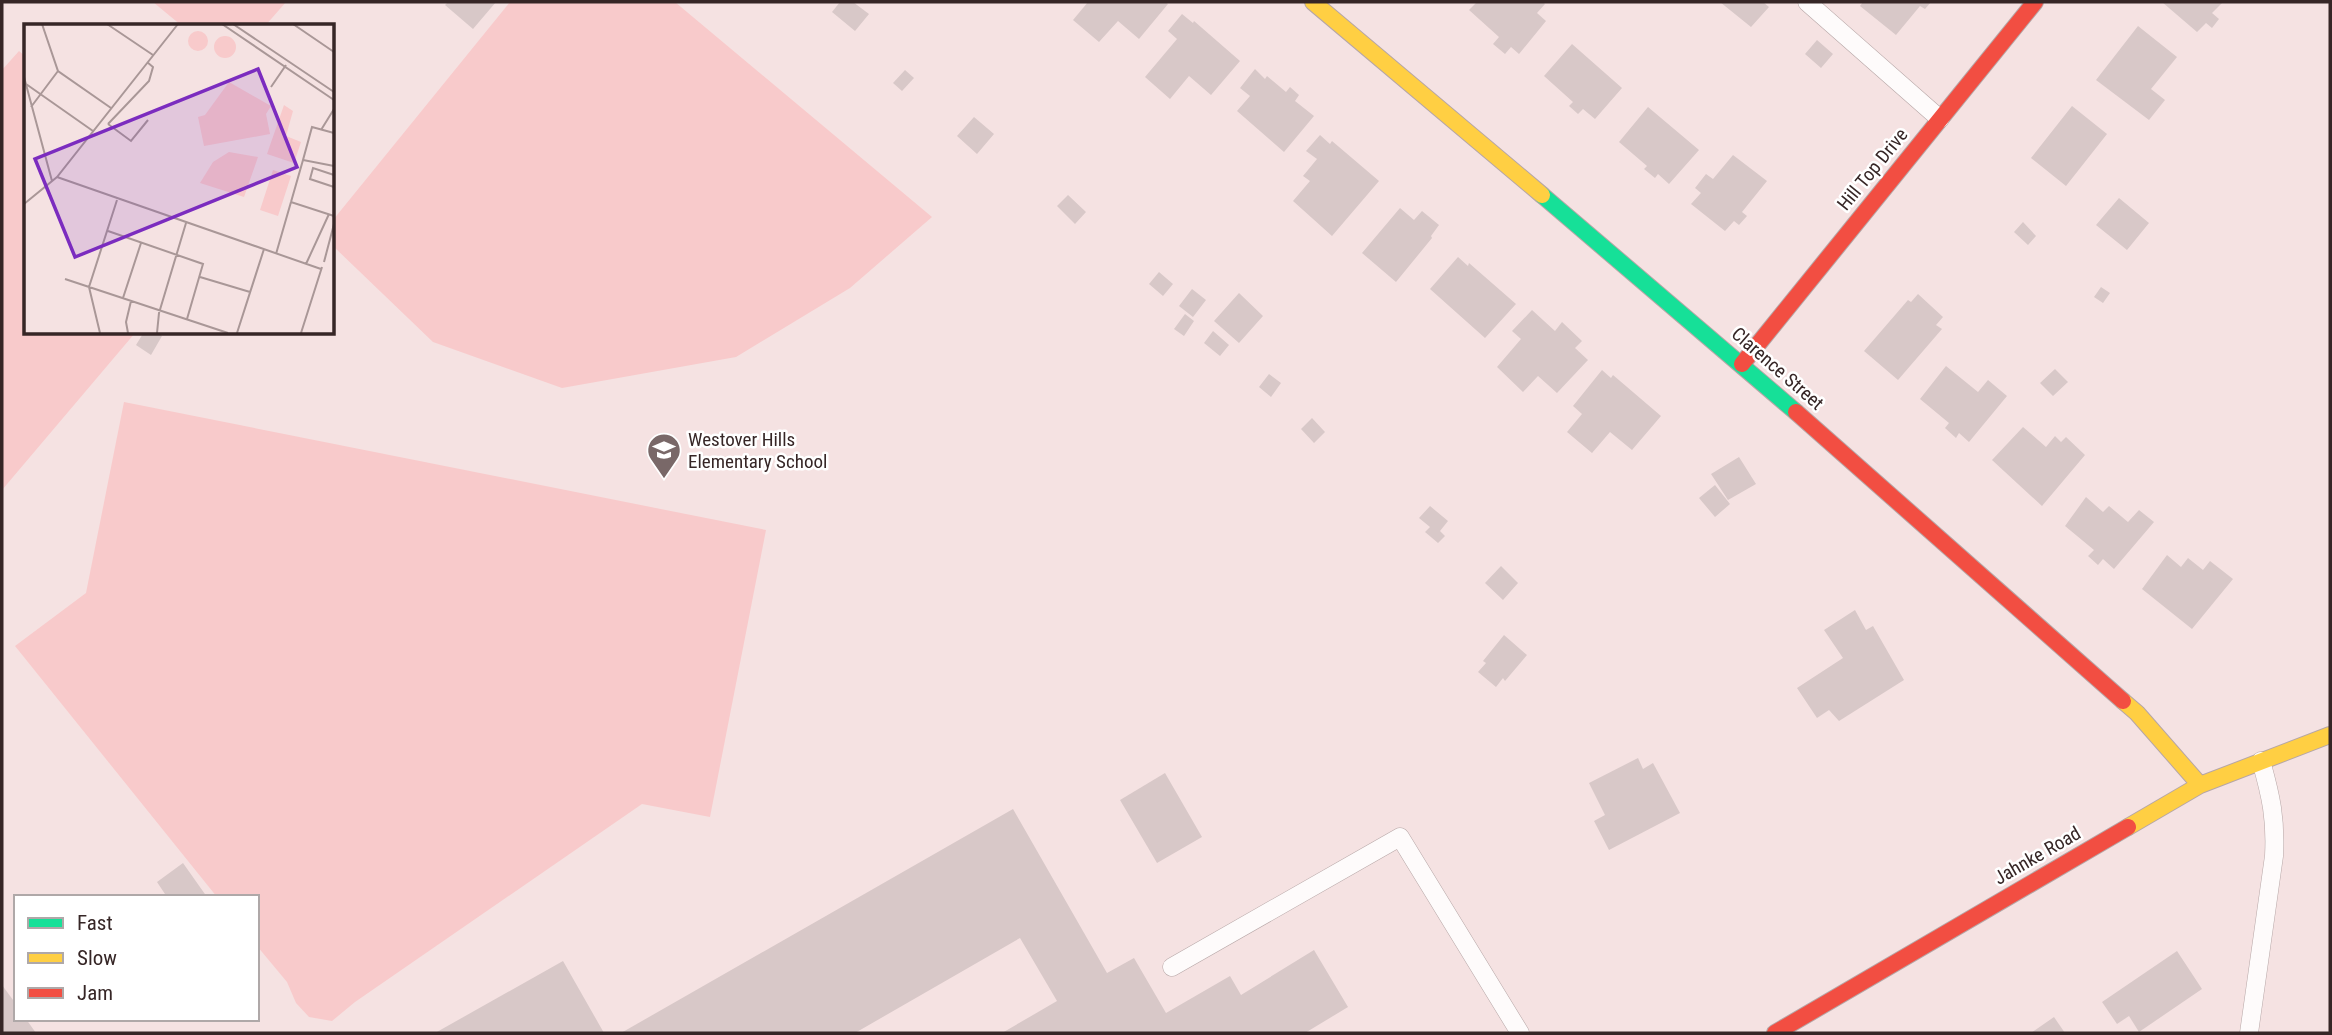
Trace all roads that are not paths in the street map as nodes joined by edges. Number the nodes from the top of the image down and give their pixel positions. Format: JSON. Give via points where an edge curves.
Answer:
{"nodes":[{"id":1,"x":1312,"y":2,"type":"edge"},
{"id":2,"x":1807,"y":2,"type":"edge"},
{"id":3,"x":2035,"y":2,"type":"edge"},
{"id":4,"x":1940,"y":119,"type":"junction"},
{"id":5,"x":1742,"y":364,"type":"junction"},
{"id":6,"x":2330,"y":735,"type":"edge"},
{"id":7,"x":2262,"y":761,"type":"junction"},
{"id":8,"x":2200,"y":785,"type":"junction"},
{"id":9,"x":1172,"y":967,"type":"dead end"},
{"id":10,"x":1520,"y":1033,"type":"edge"},
{"id":11,"x":1775,"y":1033,"type":"edge"},
{"id":12,"x":2249,"y":1033,"type":"edge"}],
"edges":[{"from":1,"to":5,"type":"street","name":"Clarence Street"},
{"from":2,"to":4,"type":"lane"},
{"from":3,"to":4,"type":"street","name":"Hill Top Drive"},
{"from":4,"to":5,"type":"street","name":"Hill Top Drive"},
{"from":5,"to":8,"type":"street","name":"Clarence Street","via":[[2137,713]]},
{"from":6,"to":7,"type":"street","name":"Jahnke Road"},
{"from":7,"to":8,"type":"street","name":"Jahnke Road"},
{"from":7,"to":12,"type":"lane","via":[[2274,807],[2275,844]]},
{"from":8,"to":11,"type":"street","name":"Jahnke Road"},
{"from":9,"to":10,"type":"lane","via":[[1400,837]]}]}
